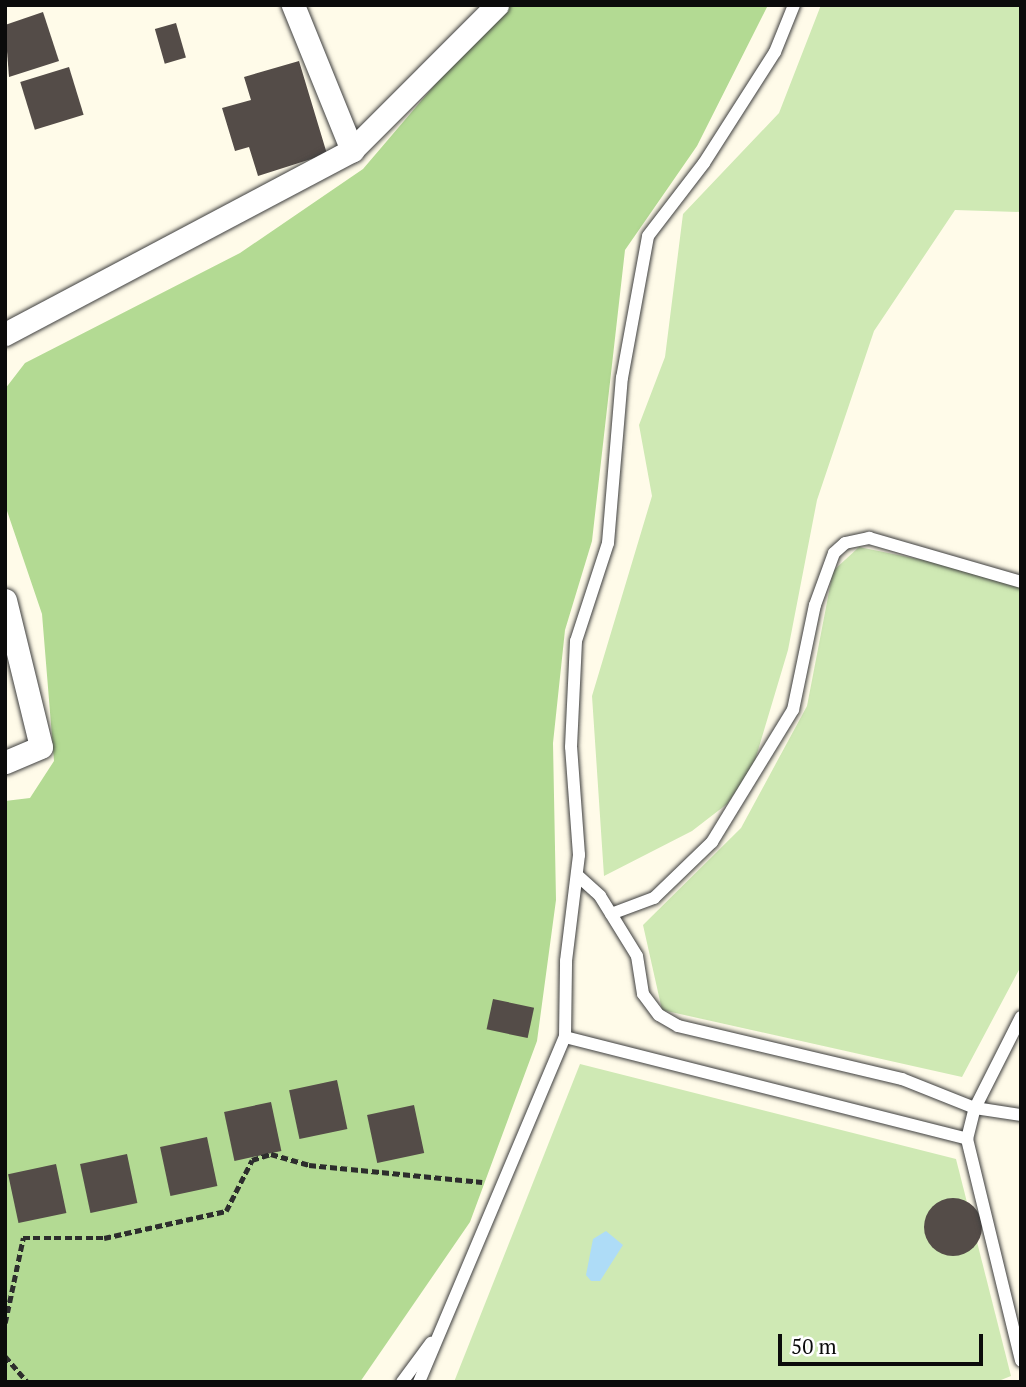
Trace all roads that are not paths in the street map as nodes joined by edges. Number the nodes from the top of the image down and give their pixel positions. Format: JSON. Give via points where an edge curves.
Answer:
{"nodes":[{"id":1,"x":293,"y":5,"type":"edge"},
{"id":2,"x":497,"y":5,"type":"edge"},
{"id":3,"x":794,"y":5,"type":"edge"},
{"id":4,"x":352,"y":150,"type":"junction"},
{"id":5,"x":5,"y":334,"type":"edge"},
{"id":6,"x":1021,"y":582,"type":"edge"},
{"id":7,"x":5,"y":600,"type":"edge"},
{"id":8,"x":5,"y":762,"type":"edge"},
{"id":9,"x":576,"y":875,"type":"junction"},
{"id":10,"x":611,"y":914,"type":"junction"},
{"id":11,"x":1021,"y":1017,"type":"edge"},
{"id":12,"x":565,"y":1037,"type":"junction"},
{"id":13,"x":975,"y":1108,"type":"junction"},
{"id":14,"x":1021,"y":1115,"type":"edge"},
{"id":15,"x":967,"y":1139,"type":"junction"},
{"id":16,"x":445,"y":1322,"type":"junction"},
{"id":17,"x":1021,"y":1360,"type":"edge"},
{"id":18,"x":402,"y":1382,"type":"edge"},
{"id":19,"x":419,"y":1382,"type":"edge"}],
"edges":[{"from":1,"to":4,"type":"street"},
{"from":2,"to":4,"type":"street"},
{"from":3,"to":9,"type":"lane","via":[[775,52],[704,163],[648,236],[622,378],[608,543],[576,641],[571,747]]},
{"from":4,"to":5,"type":"street"},
{"from":6,"to":10,"type":"lane","via":[[869,538],[845,543],[834,553],[818,596],[793,710],[712,842],[654,898]]},
{"from":7,"to":8,"type":"street","via":[[41,747]]},
{"from":9,"to":10,"type":"lane"},
{"from":9,"to":12,"type":"lane","via":[[566,961]]},
{"from":10,"to":13,"type":"lane","via":[[637,956],[643,994],[659,1015],[678,1026],[902,1079]]},
{"from":11,"to":13,"type":"lane"},
{"from":12,"to":15,"type":"lane"},
{"from":12,"to":16,"type":"lane"},
{"from":13,"to":14,"type":"lane"},
{"from":13,"to":15,"type":"lane"},
{"from":15,"to":17,"type":"lane"},
{"from":16,"to":18,"type":"lane"},
{"from":16,"to":19,"type":"lane"}]}
